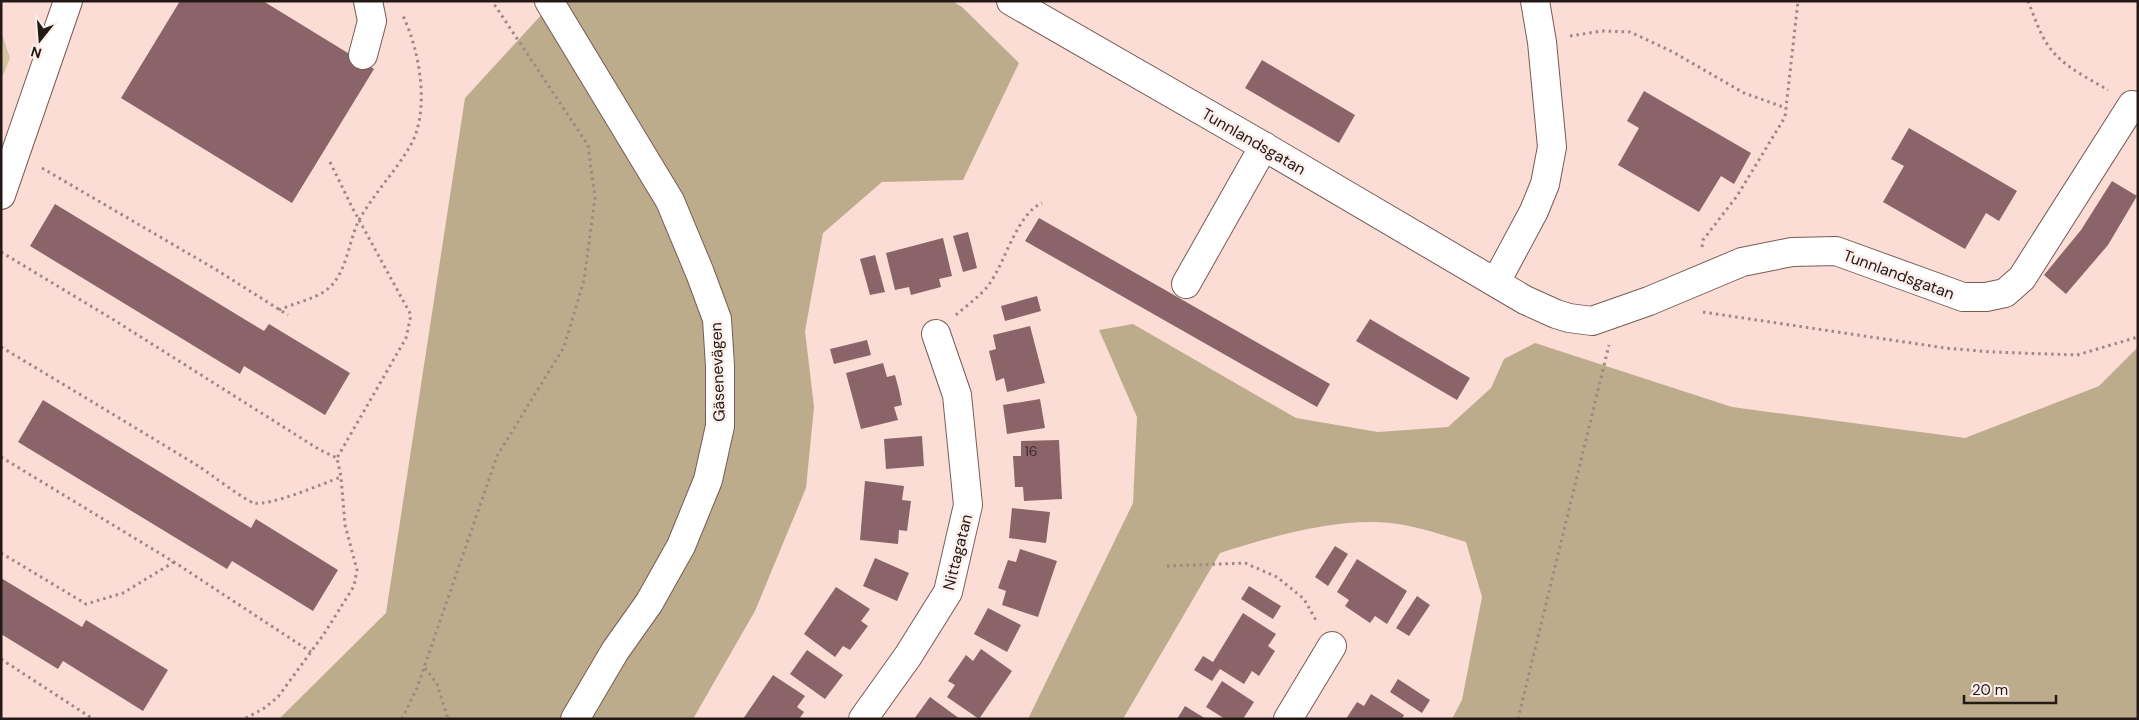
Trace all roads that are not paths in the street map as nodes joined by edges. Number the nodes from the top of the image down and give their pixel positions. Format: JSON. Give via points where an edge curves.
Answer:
{"nodes":[{"id":1,"x":68,"y":1,"type":"edge"},
{"id":2,"x":368,"y":1,"type":"edge"},
{"id":3,"x":549,"y":1,"type":"edge"},
{"id":4,"x":1011,"y":1,"type":"edge"},
{"id":5,"x":1535,"y":1,"type":"edge"},
{"id":6,"x":363,"y":55,"type":"dead end"},
{"id":7,"x":2132,"y":105,"type":"road end"},
{"id":8,"x":1264,"y":146,"type":"junction"},
{"id":9,"x":1,"y":195,"type":"edge"},
{"id":10,"x":1496,"y":282,"type":"junction"},
{"id":11,"x":1186,"y":284,"type":"dead end"},
{"id":12,"x":936,"y":334,"type":"road end"},
{"id":13,"x":1332,"y":646,"type":"road end"},
{"id":14,"x":575,"y":719,"type":"edge"},
{"id":15,"x":863,"y":719,"type":"edge"},
{"id":16,"x":1288,"y":719,"type":"edge"}],
"edges":[{"from":1,"to":9,"type":"street"},
{"from":2,"to":6,"type":"street","via":[[372,21]]},
{"from":3,"to":14,"type":"street","name":"Gäsenevägen","via":[[670,201],[717,319],[720,366],[720,426],[708,480],[681,546],[654,595],[615,650]]},
{"from":4,"to":8,"type":"street","name":"Tunnlandsgatan"},
{"from":5,"to":10,"type":"street","via":[[1552,147],[1534,212]]},
{"from":7,"to":10,"type":"street","name":"Tunnlandsgatan","via":[[2022,278],[2005,293],[1963,297],[1836,251],[1792,252],[1742,262],[1592,321],[1569,318],[1525,300]]},
{"from":8,"to":10,"type":"street","name":"Tunnlandsgatan"},
{"from":8,"to":11,"type":"street"},
{"from":12,"to":15,"type":"street","name":"Nittagatan","via":[[958,395],[968,505],[948,592]]},
{"from":13,"to":16,"type":"street"}]}
